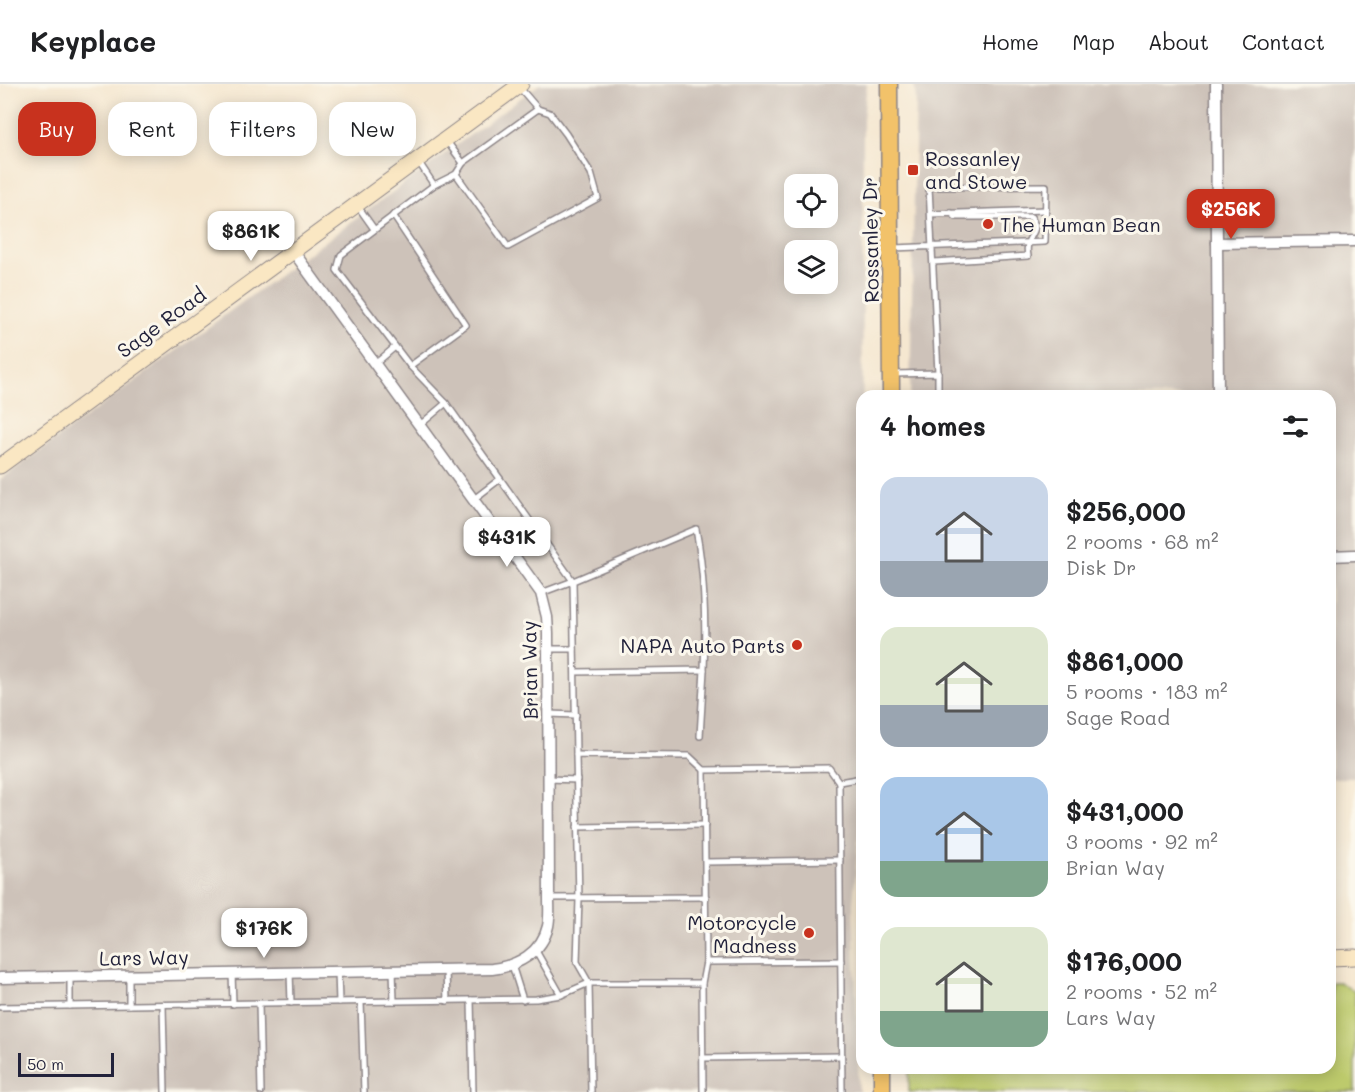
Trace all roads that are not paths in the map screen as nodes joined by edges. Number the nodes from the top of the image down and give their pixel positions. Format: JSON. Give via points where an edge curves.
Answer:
{"nodes":[{"id":1,"x":889,"y":84,"type":"edge"},
{"id":2,"x":1216,"y":84,"type":"edge"},
{"id":3,"x":519,"y":85,"type":"edge"},
{"id":4,"x":538,"y":109,"type":"junction"},
{"id":5,"x":446,"y":140,"type":"junction"},
{"id":6,"x":417,"y":160,"type":"junction"},
{"id":7,"x":462,"y":163,"type":"junction"},
{"id":8,"x":456,"y":174,"type":"junction"},
{"id":9,"x":434,"y":185,"type":"junction"},
{"id":10,"x":357,"y":204,"type":"junction"},
{"id":11,"x":1046,"y":210,"type":"junction"},
{"id":12,"x":951,"y":213,"type":"junction"},
{"id":13,"x":931,"y":214,"type":"junction"},
{"id":14,"x":393,"y":215,"type":"junction"},
{"id":15,"x":374,"y":229,"type":"junction"},
{"id":16,"x":1355,"y":241,"type":"edge"},
{"id":17,"x":1028,"y":242,"type":"junction"},
{"id":18,"x":1217,"y":243,"type":"junction"},
{"id":19,"x":933,"y":246,"type":"junction"},
{"id":20,"x":892,"y":248,"type":"junction"},
{"id":21,"x":293,"y":251,"type":"junction"},
{"id":22,"x":934,"y":262,"type":"junction"},
{"id":23,"x":395,"y":347,"type":"junction"},
{"id":24,"x":375,"y":364,"type":"junction"},
{"id":25,"x":410,"y":366,"type":"junction"},
{"id":26,"x":938,"y":372,"type":"junction"},
{"id":27,"x":891,"y":374,"type":"junction"},
{"id":28,"x":891,"y":390,"type":"edge"},
{"id":29,"x":938,"y":390,"type":"edge"},
{"id":30,"x":1218,"y":390,"type":"edge"},
{"id":31,"x":446,"y":403,"type":"junction"},
{"id":32,"x":420,"y":425,"type":"junction"},
{"id":33,"x":0,"y":466,"type":"edge"},
{"id":34,"x":500,"y":478,"type":"junction"},
{"id":35,"x":474,"y":499,"type":"junction"},
{"id":36,"x":542,"y":537,"type":"junction"},
{"id":37,"x":513,"y":552,"type":"junction"},
{"id":38,"x":1355,"y":555,"type":"edge"},
{"id":39,"x":1336,"y":556,"type":"edge"},
{"id":40,"x":573,"y":581,"type":"junction"},
{"id":41,"x":541,"y":593,"type":"junction"},
{"id":42,"x":549,"y":648,"type":"junction"},
{"id":43,"x":574,"y":649,"type":"junction"},
{"id":44,"x":704,"y":670,"type":"junction"},
{"id":45,"x":575,"y":672,"type":"junction"},
{"id":46,"x":549,"y":714,"type":"junction"},
{"id":47,"x":576,"y":715,"type":"junction"},
{"id":48,"x":700,"y":736,"type":"dead end"},
{"id":49,"x":576,"y":755,"type":"junction"},
{"id":50,"x":704,"y":770,"type":"junction"},
{"id":51,"x":549,"y":779,"type":"junction"},
{"id":52,"x":856,"y":779,"type":"edge"},
{"id":53,"x":577,"y":780,"type":"junction"},
{"id":54,"x":839,"y":782,"type":"junction"},
{"id":55,"x":705,"y":825,"type":"junction"},
{"id":56,"x":577,"y":827,"type":"junction"},
{"id":57,"x":840,"y":861,"type":"junction"},
{"id":58,"x":706,"y":862,"type":"junction"},
{"id":59,"x":706,"y":897,"type":"junction"},
{"id":60,"x":549,"y":898,"type":"junction"},
{"id":61,"x":579,"y":899,"type":"junction"},
{"id":62,"x":534,"y":949,"type":"junction"},
{"id":63,"x":1355,"y":957,"type":"edge"},
{"id":64,"x":1336,"y":958,"type":"edge"},
{"id":65,"x":841,"y":961,"type":"junction"},
{"id":66,"x":706,"y":962,"type":"junction"},
{"id":67,"x":513,"y":965,"type":"junction"},
{"id":68,"x":393,"y":970,"type":"junction"},
{"id":69,"x":446,"y":970,"type":"junction"},
{"id":70,"x":290,"y":972,"type":"junction"},
{"id":71,"x":338,"y":972,"type":"junction"},
{"id":72,"x":232,"y":974,"type":"junction"},
{"id":73,"x":129,"y":975,"type":"junction"},
{"id":74,"x":70,"y":976,"type":"junction"},
{"id":75,"x":0,"y":978,"type":"edge"},
{"id":76,"x":589,"y":983,"type":"junction"},
{"id":77,"x":702,"y":983,"type":"junction"},
{"id":78,"x":561,"y":995,"type":"junction"},
{"id":79,"x":523,"y":999,"type":"junction"},
{"id":80,"x":471,"y":1000,"type":"junction"},
{"id":81,"x":394,"y":1001,"type":"junction"},
{"id":82,"x":447,"y":1001,"type":"junction"},
{"id":83,"x":339,"y":1002,"type":"junction"},
{"id":84,"x":361,"y":1002,"type":"junction"},
{"id":85,"x":259,"y":1003,"type":"junction"},
{"id":86,"x":291,"y":1003,"type":"junction"},
{"id":87,"x":233,"y":1004,"type":"junction"},
{"id":88,"x":129,"y":1005,"type":"junction"},
{"id":89,"x":163,"y":1005,"type":"junction"},
{"id":90,"x":70,"y":1006,"type":"junction"},
{"id":91,"x":0,"y":1007,"type":"edge"},
{"id":92,"x":841,"y":1056,"type":"junction"},
{"id":93,"x":703,"y":1058,"type":"junction"},
{"id":94,"x":882,"y":1074,"type":"edge"},
{"id":95,"x":165,"y":1092,"type":"edge"},
{"id":96,"x":261,"y":1092,"type":"edge"},
{"id":97,"x":364,"y":1092,"type":"edge"},
{"id":98,"x":473,"y":1092,"type":"edge"},
{"id":99,"x":591,"y":1092,"type":"edge"},
{"id":100,"x":704,"y":1092,"type":"edge"},
{"id":101,"x":842,"y":1092,"type":"edge"},
{"id":102,"x":882,"y":1092,"type":"edge"}],
"edges":[{"from":1,"to":20,"type":"main road","name":"Rossanley Dr"},
{"from":2,"to":18,"type":"street"},
{"from":3,"to":4,"type":"lane"},
{"from":3,"to":5,"type":"main road","name":"Sage Road"},
{"from":4,"to":7,"type":"lane"},
{"from":4,"to":8,"type":"lane","via":[[550,113],[566,134],[591,173],[598,198],[508,247]]},
{"from":5,"to":6,"type":"main road","name":"Sage Road"},
{"from":5,"to":7,"type":"lane"},
{"from":6,"to":9,"type":"lane"},
{"from":6,"to":10,"type":"main road","name":"Sage Road"},
{"from":7,"to":8,"type":"lane"},
{"from":8,"to":9,"type":"lane"},
{"from":9,"to":14,"type":"lane"},
{"from":10,"to":15,"type":"lane"},
{"from":10,"to":21,"type":"main road","name":"Sage Road"},
{"from":11,"to":12,"type":"lane"},
{"from":11,"to":13,"type":"lane","via":[[1046,186],[929,187]]},
{"from":11,"to":17,"type":"lane","via":[[1045,242]]},
{"from":12,"to":13,"type":"lane"},
{"from":12,"to":17,"type":"lane","via":[[956,217],[1031,217],[1035,232]]},
{"from":13,"to":19,"type":"lane"},
{"from":14,"to":15,"type":"lane"},
{"from":14,"to":25,"type":"lane","via":[[466,325]]},
{"from":15,"to":23,"type":"lane","via":[[340,255],[337,270]]},
{"from":16,"to":18,"type":"street"},
{"from":17,"to":19,"type":"lane"},
{"from":17,"to":22,"type":"lane","via":[[1028,256]]},
{"from":18,"to":30,"type":"street"},
{"from":19,"to":20,"type":"lane"},
{"from":19,"to":22,"type":"lane"},
{"from":20,"to":27,"type":"main road","name":"Rossanley Dr"},
{"from":21,"to":24,"type":"street","name":"Brian Way"},
{"from":21,"to":33,"type":"main road","name":"Sage Road"},
{"from":22,"to":26,"type":"lane"},
{"from":23,"to":24,"type":"lane"},
{"from":23,"to":25,"type":"lane"},
{"from":24,"to":32,"type":"street","name":"Brian Way"},
{"from":25,"to":31,"type":"lane"},
{"from":26,"to":27,"type":"lane"},
{"from":26,"to":29,"type":"lane"},
{"from":27,"to":28,"type":"main road","name":"Rossanley Dr"},
{"from":31,"to":32,"type":"lane"},
{"from":31,"to":34,"type":"lane"},
{"from":32,"to":35,"type":"street","name":"Brian Way"},
{"from":34,"to":35,"type":"lane"},
{"from":34,"to":36,"type":"lane"},
{"from":35,"to":37,"type":"street","name":"Brian Way"},
{"from":36,"to":37,"type":"lane"},
{"from":36,"to":40,"type":"lane"},
{"from":37,"to":41,"type":"street","name":"Brian Way"},
{"from":38,"to":39,"type":"street"},
{"from":40,"to":41,"type":"lane"},
{"from":40,"to":43,"type":"lane"},
{"from":40,"to":44,"type":"lane","via":[[696,529],[703,564]]},
{"from":41,"to":42,"type":"street","name":"Brian Way"},
{"from":42,"to":43,"type":"lane"},
{"from":42,"to":46,"type":"street","name":"Brian Way"},
{"from":43,"to":45,"type":"lane"},
{"from":44,"to":45,"type":"lane"},
{"from":44,"to":48,"type":"lane"},
{"from":45,"to":47,"type":"lane"},
{"from":46,"to":47,"type":"lane"},
{"from":46,"to":51,"type":"street","name":"Brian Way"},
{"from":47,"to":49,"type":"lane"},
{"from":49,"to":50,"type":"lane","via":[[689,756]]},
{"from":49,"to":53,"type":"lane"},
{"from":50,"to":54,"type":"lane","via":[[829,768]]},
{"from":50,"to":55,"type":"lane"},
{"from":51,"to":53,"type":"lane"},
{"from":51,"to":60,"type":"street","name":"Brian Way"},
{"from":52,"to":54,"type":"lane"},
{"from":53,"to":56,"type":"lane"},
{"from":54,"to":57,"type":"lane"},
{"from":55,"to":56,"type":"lane"},
{"from":55,"to":58,"type":"lane"},
{"from":56,"to":61,"type":"lane"},
{"from":57,"to":58,"type":"lane"},
{"from":57,"to":65,"type":"lane"},
{"from":58,"to":59,"type":"lane"},
{"from":59,"to":61,"type":"lane"},
{"from":59,"to":66,"type":"lane"},
{"from":60,"to":61,"type":"lane"},
{"from":60,"to":62,"type":"street","name":"Brian Way","via":[[549,923]]},
{"from":61,"to":76,"type":"lane","via":[[577,962]]},
{"from":62,"to":67,"type":"street","name":"Lars Way"},
{"from":62,"to":78,"type":"lane"},
{"from":63,"to":64,"type":"main road"},
{"from":65,"to":66,"type":"lane"},
{"from":65,"to":92,"type":"lane"},
{"from":66,"to":77,"type":"lane"},
{"from":67,"to":69,"type":"street","name":"Lars Way"},
{"from":67,"to":79,"type":"lane"},
{"from":68,"to":69,"type":"street","name":"Lars Way"},
{"from":68,"to":71,"type":"street","name":"Lars Way"},
{"from":68,"to":81,"type":"lane"},
{"from":69,"to":82,"type":"lane"},
{"from":70,"to":71,"type":"street","name":"Lars Way"},
{"from":70,"to":72,"type":"street","name":"Lars Way"},
{"from":70,"to":86,"type":"lane"},
{"from":71,"to":83,"type":"lane"},
{"from":72,"to":73,"type":"street","name":"Lars Way"},
{"from":72,"to":87,"type":"lane"},
{"from":73,"to":74,"type":"street","name":"Lars Way"},
{"from":73,"to":88,"type":"lane"},
{"from":74,"to":75,"type":"street","name":"Lars Way"},
{"from":74,"to":90,"type":"lane"},
{"from":76,"to":77,"type":"lane"},
{"from":76,"to":78,"type":"lane"},
{"from":76,"to":99,"type":"lane"},
{"from":77,"to":93,"type":"lane"},
{"from":78,"to":79,"type":"lane"},
{"from":79,"to":80,"type":"lane"},
{"from":80,"to":82,"type":"lane"},
{"from":80,"to":98,"type":"lane"},
{"from":81,"to":82,"type":"lane"},
{"from":81,"to":84,"type":"lane"},
{"from":83,"to":84,"type":"lane"},
{"from":83,"to":86,"type":"lane"},
{"from":84,"to":97,"type":"lane"},
{"from":85,"to":86,"type":"lane"},
{"from":85,"to":87,"type":"lane"},
{"from":85,"to":96,"type":"lane"},
{"from":87,"to":89,"type":"lane"},
{"from":88,"to":89,"type":"lane"},
{"from":88,"to":90,"type":"lane"},
{"from":89,"to":95,"type":"lane"},
{"from":90,"to":91,"type":"lane"},
{"from":92,"to":93,"type":"lane"},
{"from":92,"to":101,"type":"lane"},
{"from":93,"to":100,"type":"lane"},
{"from":94,"to":102,"type":"main road"}]}
